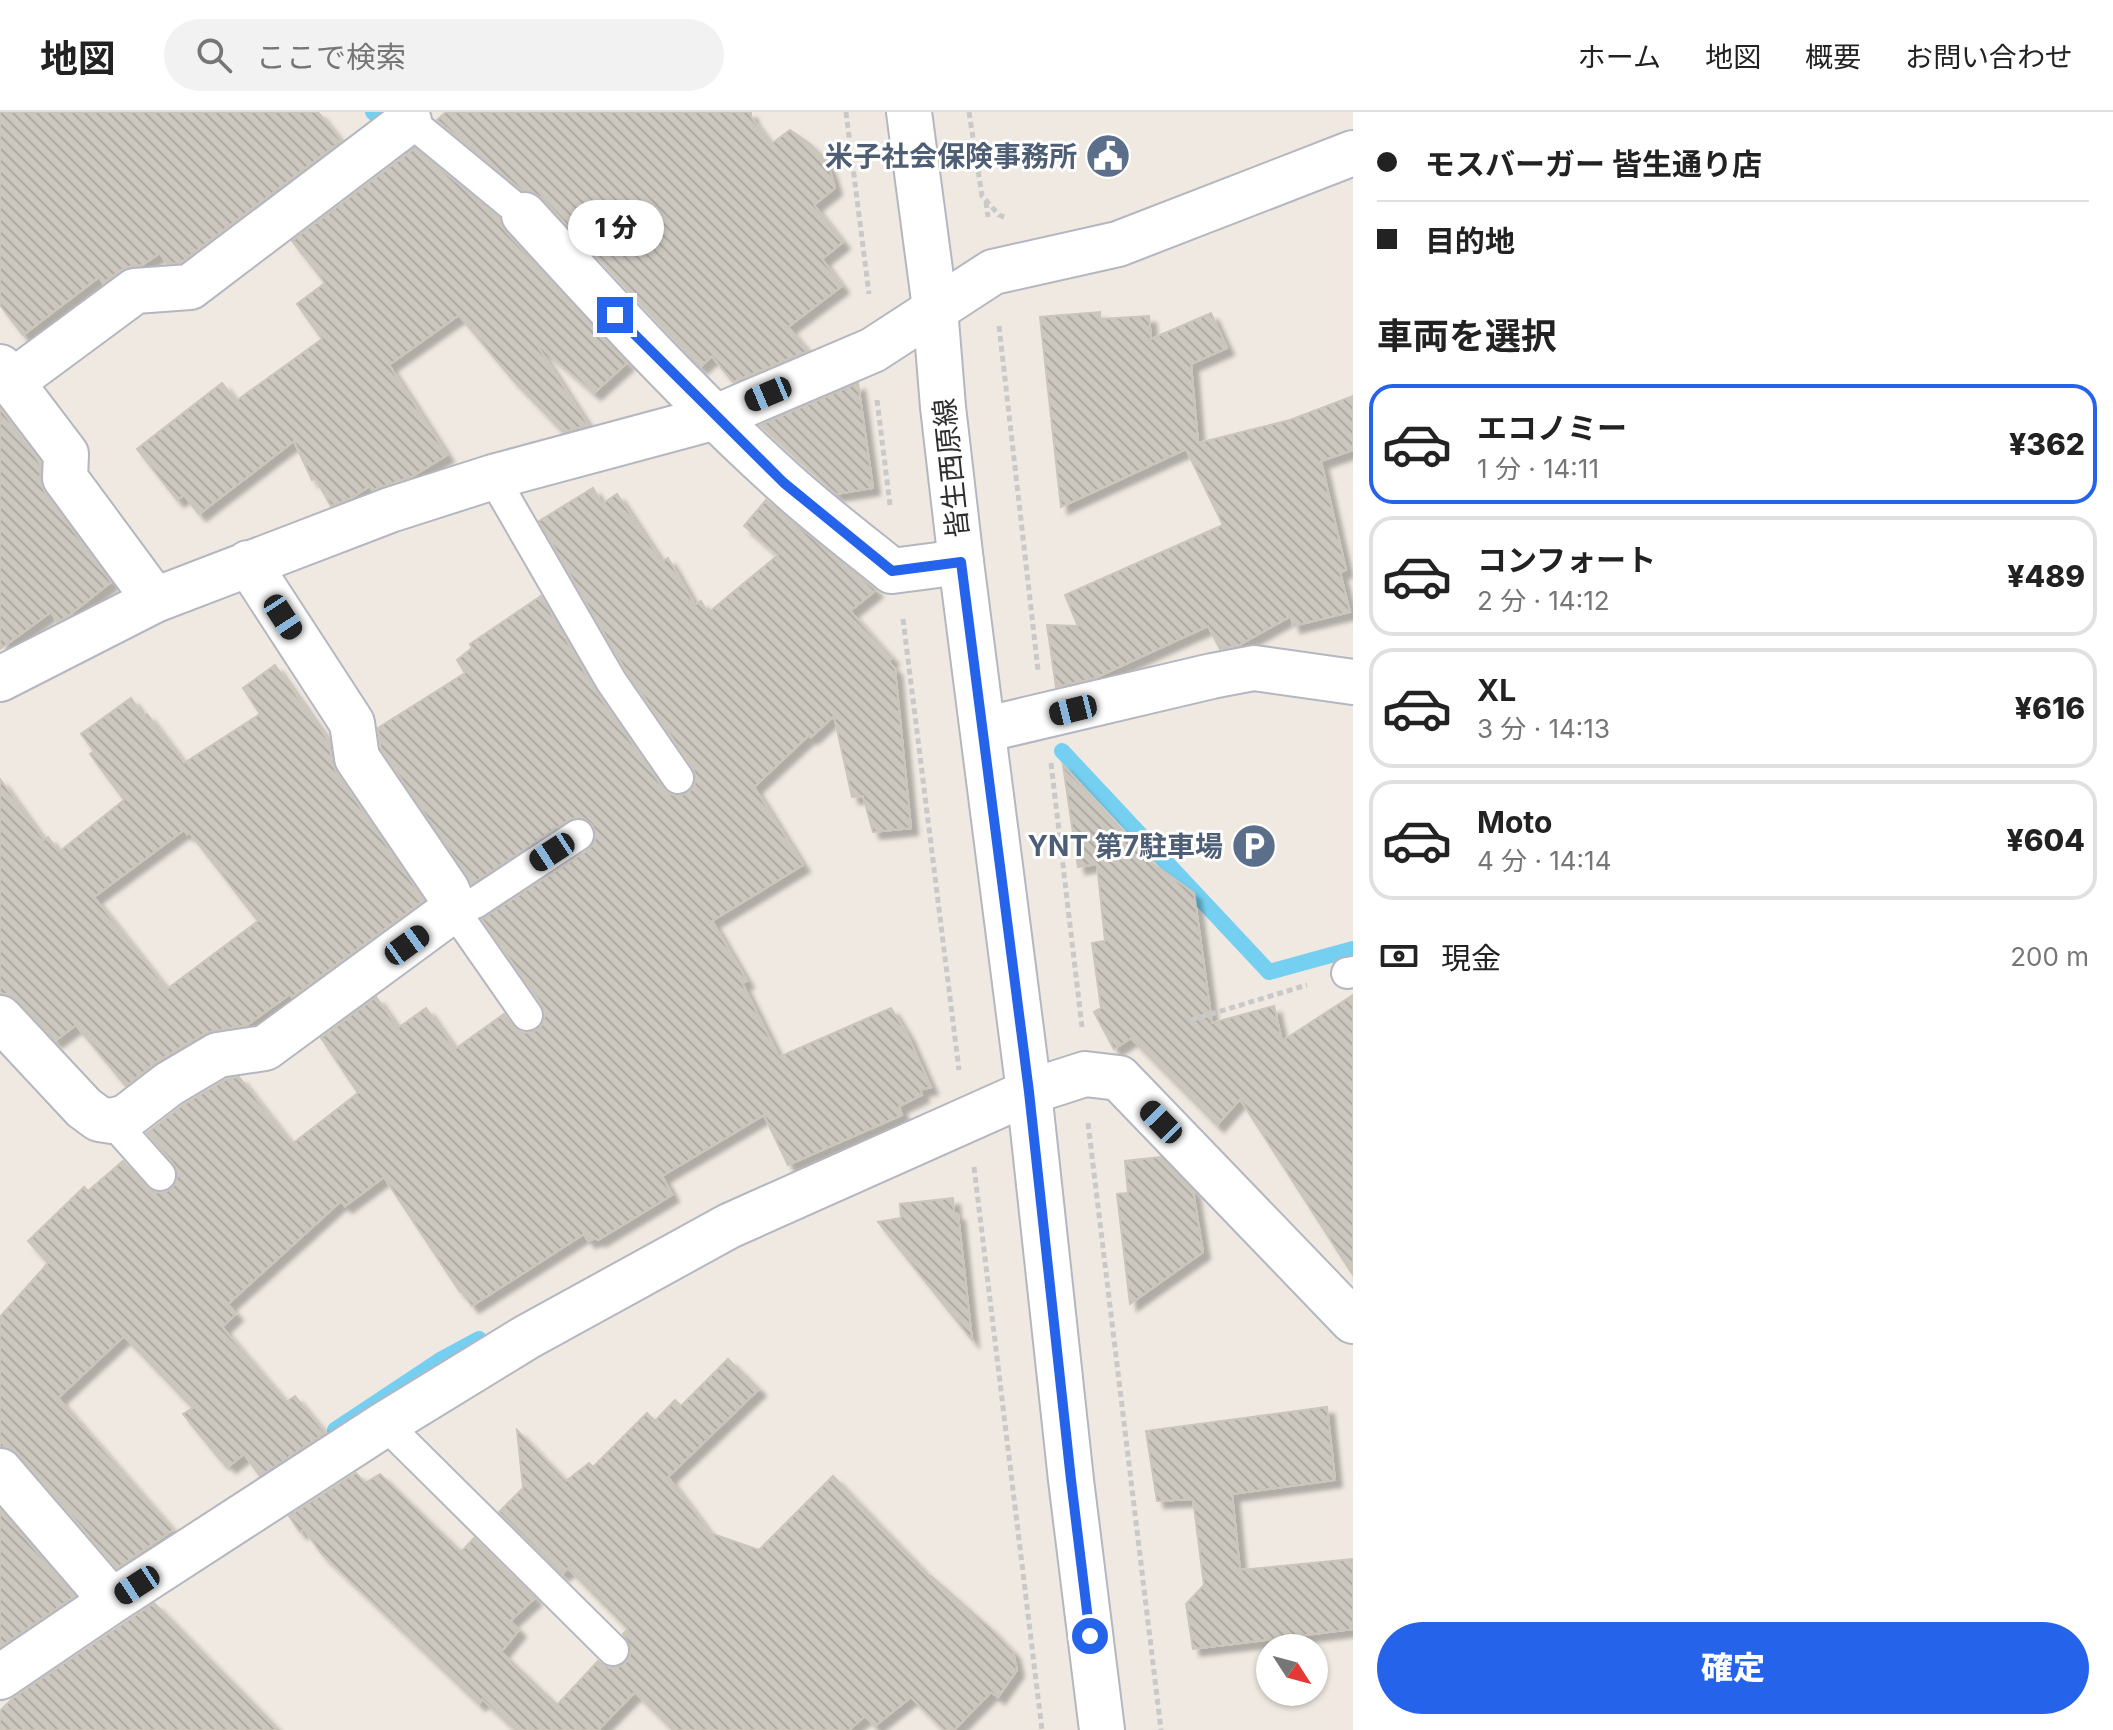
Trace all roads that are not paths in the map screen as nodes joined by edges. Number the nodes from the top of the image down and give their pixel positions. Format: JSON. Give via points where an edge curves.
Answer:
{"nodes":[{"id":1,"x":909,"y":112,"type":"edge"},
{"id":2,"x":404,"y":116,"type":"edge"},
{"id":3,"x":1353,"y":153,"type":"edge"},
{"id":4,"x":524,"y":215,"type":"joint"},
{"id":5,"x":935,"y":308,"type":"junction"},
{"id":6,"x":6,"y":374,"type":"edge"},
{"id":7,"x":716,"y":417,"type":"junction"},
{"id":8,"x":493,"y":477,"type":"junction"},
{"id":9,"x":961,"y":562,"type":"junction"},
{"id":10,"x":248,"y":563,"type":"junction"},
{"id":11,"x":155,"y":600,"type":"junction"},
{"id":12,"x":0,"y":679,"type":"edge"},
{"id":13,"x":1353,"y":682,"type":"edge"},
{"id":14,"x":983,"y":730,"type":"junction"},
{"id":15,"x":678,"y":778,"type":"dead end"},
{"id":16,"x":578,"y":835,"type":"dead end"},
{"id":17,"x":451,"y":906,"type":"junction"},
{"id":18,"x":527,"y":1015,"type":"dead end"},
{"id":19,"x":0,"y":1018,"type":"edge"},
{"id":20,"x":1029,"y":1092,"type":"junction"},
{"id":21,"x":112,"y":1121,"type":"junction"},
{"id":22,"x":160,"y":1175,"type":"dead end"},
{"id":23,"x":1353,"y":1321,"type":"edge"},
{"id":24,"x":385,"y":1424,"type":"junction"},
{"id":25,"x":0,"y":1471,"type":"edge"},
{"id":26,"x":112,"y":1601,"type":"junction"},
{"id":27,"x":613,"y":1650,"type":"dead end"},
{"id":28,"x":0,"y":1677,"type":"edge"},
{"id":29,"x":1102,"y":1730,"type":"edge"}],
"edges":[{"from":1,"to":5,"type":"street","name":"皆生西原線"},
{"from":2,"to":4,"type":"lane"},
{"from":2,"to":6,"type":"street","via":[[190,287],[135,291]]},
{"from":3,"to":5,"type":"street","via":[[1118,244],[993,272]]},
{"from":4,"to":7,"type":"street"},
{"from":5,"to":7,"type":"street","via":[[873,350]]},
{"from":5,"to":9,"type":"street","name":"皆生西原線"},
{"from":6,"to":11,"type":"street","via":[[66,454],[65,478]]},
{"from":7,"to":8,"type":"street"},
{"from":7,"to":9,"type":"street","via":[[784,483],[892,571]]},
{"from":8,"to":10,"type":"street"},
{"from":8,"to":15,"type":"lane","via":[[611,681]]},
{"from":9,"to":14,"type":"street","name":"皆生西原線"},
{"from":10,"to":11,"type":"street"},
{"from":10,"to":17,"type":"street","via":[[352,723],[357,758],[447,890]]},
{"from":11,"to":12,"type":"street"},
{"from":13,"to":14,"type":"street","via":[[1254,668]]},
{"from":14,"to":20,"type":"street","name":"皆生西原線"},
{"from":16,"to":17,"type":"lane","via":[[475,903]]},
{"from":17,"to":18,"type":"lane"},
{"from":17,"to":21,"type":"street","via":[[431,928],[265,1048],[218,1055],[126,1117]]},
{"from":19,"to":21,"type":"street","via":[[84,1108]]},
{"from":20,"to":23,"type":"street","via":[[1085,1074],[1119,1078]]},
{"from":20,"to":24,"type":"street","via":[[729,1226],[527,1337]]},
{"from":20,"to":29,"type":"street","name":"皆生西原線"},
{"from":21,"to":22,"type":"lane"},
{"from":24,"to":26,"type":"street"},
{"from":24,"to":27,"type":"lane"},
{"from":25,"to":26,"type":"street"},
{"from":26,"to":28,"type":"street"}]}
